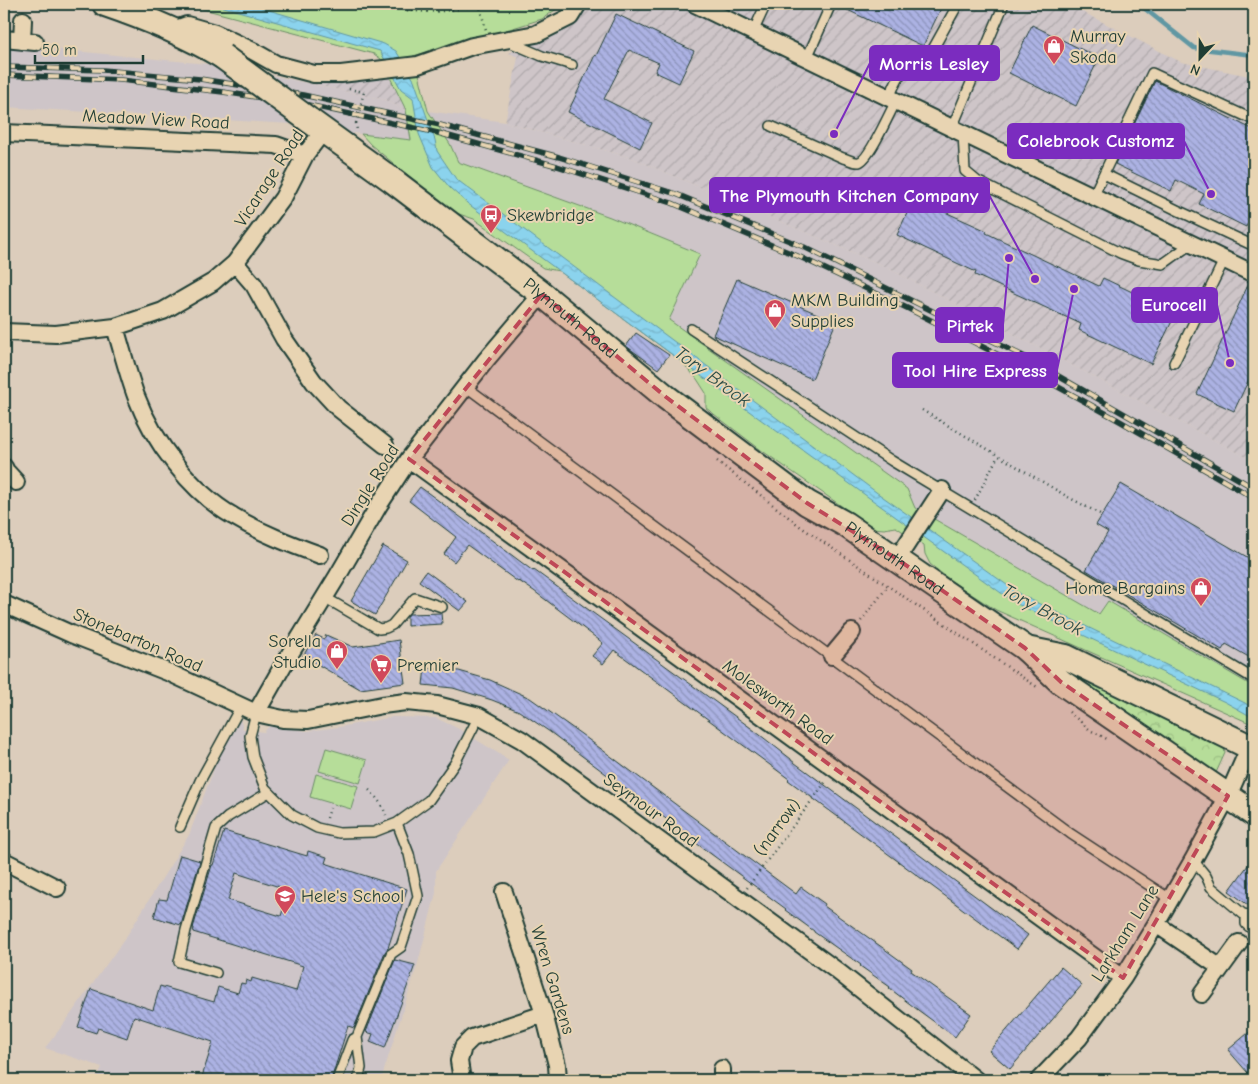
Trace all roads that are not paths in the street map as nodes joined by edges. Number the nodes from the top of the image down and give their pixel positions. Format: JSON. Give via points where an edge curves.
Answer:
{"nodes":[{"id":1,"x":106,"y":4,"type":"edge"},
{"id":2,"x":578,"y":4,"type":"edge"},
{"id":3,"x":695,"y":4,"type":"edge"},
{"id":4,"x":766,"y":4,"type":"edge"},
{"id":5,"x":831,"y":4,"type":"edge"},
{"id":6,"x":958,"y":4,"type":"edge"},
{"id":7,"x":1004,"y":4,"type":"edge"},
{"id":8,"x":23,"y":20,"type":"dead end"},
{"id":9,"x":173,"y":30,"type":"junction"},
{"id":10,"x":753,"y":32,"type":"junction"},
{"id":11,"x":4,"y":39,"type":"edge"},
{"id":12,"x":497,"y":42,"type":"junction"},
{"id":13,"x":806,"y":58,"type":"junction"},
{"id":14,"x":572,"y":65,"type":"dead end"},
{"id":15,"x":893,"y":100,"type":"junction"},
{"id":16,"x":1254,"y":120,"type":"edge"},
{"id":17,"x":316,"y":125,"type":"junction"},
{"id":18,"x":771,"y":126,"type":"dead end"},
{"id":19,"x":958,"y":131,"type":"junction"},
{"id":20,"x":4,"y":133,"type":"edge"},
{"id":21,"x":305,"y":155,"type":"junction"},
{"id":22,"x":1104,"y":174,"type":"junction"},
{"id":23,"x":1093,"y":196,"type":"junction"},
{"id":24,"x":1191,"y":244,"type":"junction"},
{"id":25,"x":1254,"y":246,"type":"edge"},
{"id":26,"x":1224,"y":260,"type":"junction"},
{"id":27,"x":235,"y":263,"type":"junction"},
{"id":28,"x":1254,"y":274,"type":"edge"},
{"id":29,"x":542,"y":294,"type":"junction"},
{"id":30,"x":115,"y":327,"type":"junction"},
{"id":31,"x":691,"y":329,"type":"dead end"},
{"id":32,"x":4,"y":332,"type":"edge"},
{"id":33,"x":1174,"y":363,"type":"dead end"},
{"id":34,"x":465,"y":386,"type":"junction"},
{"id":35,"x":385,"y":445,"type":"dead end"},
{"id":36,"x":409,"y":459,"type":"junction"},
{"id":37,"x":4,"y":467,"type":"edge"},
{"id":38,"x":16,"y":482,"type":"dead end"},
{"id":39,"x":942,"y":490,"type":"junction"},
{"id":40,"x":320,"y":555,"type":"dead end"},
{"id":41,"x":897,"y":559,"type":"junction"},
{"id":42,"x":324,"y":597,"type":"junction"},
{"id":43,"x":4,"y":604,"type":"edge"},
{"id":44,"x":442,"y":607,"type":"dead end"},
{"id":45,"x":852,"y":632,"type":"road end"},
{"id":46,"x":1025,"y":648,"type":"junction"},
{"id":47,"x":832,"y":656,"type":"junction"},
{"id":48,"x":1254,"y":679,"type":"edge"},
{"id":49,"x":241,"y":706,"type":"junction"},
{"id":50,"x":256,"y":714,"type":"junction"},
{"id":51,"x":479,"y":716,"type":"junction"},
{"id":52,"x":1252,"y":748,"type":"edge"},
{"id":53,"x":269,"y":792,"type":"junction"},
{"id":54,"x":1228,"y":796,"type":"junction"},
{"id":55,"x":1254,"y":814,"type":"edge"},
{"id":56,"x":393,"y":825,"type":"junction"},
{"id":57,"x":180,"y":827,"type":"dead end"},
{"id":58,"x":1193,"y":860,"type":"junction"},
{"id":59,"x":4,"y":861,"type":"edge"},
{"id":60,"x":57,"y":888,"type":"dead end"},
{"id":61,"x":504,"y":892,"type":"dead end"},
{"id":62,"x":1170,"y":899,"type":"junction"},
{"id":63,"x":1251,"y":915,"type":"edge"},
{"id":64,"x":1156,"y":924,"type":"junction"},
{"id":65,"x":1254,"y":931,"type":"edge"},
{"id":66,"x":1239,"y":943,"type":"dead end"},
{"id":67,"x":1221,"y":968,"type":"junction"},
{"id":68,"x":216,"y":974,"type":"dead end"},
{"id":69,"x":1122,"y":978,"type":"junction"},
{"id":70,"x":1202,"y":994,"type":"dead end"},
{"id":71,"x":544,"y":1014,"type":"junction"},
{"id":72,"x":357,"y":1037,"type":"junction"},
{"id":73,"x":337,"y":1080,"type":"edge"},
{"id":74,"x":358,"y":1080,"type":"edge"},
{"id":75,"x":462,"y":1080,"type":"edge"},
{"id":76,"x":558,"y":1080,"type":"edge"},
{"id":77,"x":976,"y":1080,"type":"edge"},
{"id":78,"x":1039,"y":1080,"type":"edge"}],
"edges":[{"from":1,"to":9,"type":"main road","name":"Plymouth Road"},
{"from":2,"to":12,"type":"street","via":[[570,17],[536,34]]},
{"from":3,"to":10,"type":"street"},
{"from":4,"to":10,"type":"lane"},
{"from":5,"to":13,"type":"lane"},
{"from":6,"to":15,"type":"lane","via":[[928,58],[904,70],[898,79]]},
{"from":7,"to":19,"type":"lane"},
{"from":8,"to":11,"type":"street","via":[[28,41]]},
{"from":9,"to":12,"type":"street","via":[[187,25],[215,33],[276,64],[314,74],[418,65],[472,46]]},
{"from":9,"to":17,"type":"main road","name":"Plymouth Road","bridge":true,"via":[[222,56]]},
{"from":10,"to":13,"type":"street"},
{"from":12,"to":14,"type":"lane"},
{"from":13,"to":15,"type":"street"},
{"from":15,"to":18,"type":"lane","via":[[870,150],[860,162]]},
{"from":15,"to":19,"type":"street"},
{"from":16,"to":22,"type":"lane","via":[[1152,73]]},
{"from":17,"to":21,"type":"street","name":"Vicarage Road"},
{"from":17,"to":29,"type":"main road","name":"Plymouth Road"},
{"from":19,"to":23,"type":"street"},
{"from":19,"to":24,"type":"lane","via":[[965,171],[977,181],[1120,253],[1163,264]]},
{"from":20,"to":21,"type":"street","name":"Meadow View Road","via":[[276,145]]},
{"from":21,"to":27,"type":"street","name":"Vicarage Road","via":[[283,198]]},
{"from":22,"to":23,"type":"lane"},
{"from":22,"to":25,"type":"lane"},
{"from":23,"to":24,"type":"street"},
{"from":24,"to":26,"type":"street"},
{"from":26,"to":28,"type":"street"},
{"from":26,"to":33,"type":"lane"},
{"from":27,"to":30,"type":"street","name":"Vicarage Road","via":[[213,282],[163,311]]},
{"from":27,"to":35,"type":"street","via":[[254,285],[284,339],[314,382],[338,408]]},
{"from":29,"to":34,"type":"street","name":"Dingle Road"},
{"from":29,"to":41,"type":"main road","name":"Plymouth Road","via":[[666,397],[807,503]]},
{"from":30,"to":32,"type":"street","name":"Vicarage Road","via":[[56,334]]},
{"from":30,"to":40,"type":"street","via":[[136,397],[152,432],[199,491],[232,516],[276,539]]},
{"from":31,"to":39,"type":"lane","via":[[892,461]]},
{"from":34,"to":36,"type":"street","name":"Dingle Road"},
{"from":34,"to":47,"type":"lane"},
{"from":36,"to":42,"type":"street","name":"Dingle Road"},
{"from":36,"to":69,"type":"street","name":"Molesworth Road"},
{"from":37,"to":38,"type":"street"},
{"from":39,"to":41,"type":"street"},
{"from":39,"to":48,"type":"lane"},
{"from":41,"to":46,"type":"main road","name":"Plymouth Road"},
{"from":42,"to":44,"type":"lane","via":[[379,629],[392,625],[415,598]]},
{"from":42,"to":50,"type":"street","name":"Dingle Road"},
{"from":43,"to":49,"type":"street","name":"Stonebarton Road"},
{"from":45,"to":47,"type":"street"},
{"from":46,"to":52,"type":"main road","name":"Plymouth Road","via":[[1066,657]]},
{"from":46,"to":54,"type":"main road","name":"Plymouth Road","via":[[1061,682]]},
{"from":47,"to":62,"type":"lane","via":[[1071,834]]},
{"from":49,"to":50,"type":"street","name":"Stonebarton Road"},
{"from":49,"to":57,"type":"lane","via":[[200,781]]},
{"from":50,"to":51,"type":"street","name":"Seymour Road","via":[[284,720],[308,720],[406,702]]},
{"from":50,"to":53,"type":"lane","via":[[250,736],[252,757]]},
{"from":51,"to":56,"type":"lane","via":[[455,763],[429,800]]},
{"from":51,"to":77,"type":"street","name":"Seymour Road","via":[[522,740],[836,970]]},
{"from":52,"to":54,"type":"street","name":"Larkham Lane"},
{"from":53,"to":56,"type":"lane","via":[[292,814],[317,828],[374,832]]},
{"from":53,"to":68,"type":"lane","via":[[216,828],[186,930],[179,962]]},
{"from":54,"to":55,"type":"main road","name":"Plymouth Road"},
{"from":54,"to":58,"type":"street","name":"Larkham Lane"},
{"from":56,"to":72,"type":"lane","via":[[409,854],[418,896],[401,947],[391,954]]},
{"from":58,"to":62,"type":"street","name":"Larkham Lane"},
{"from":58,"to":63,"type":"lane","via":[[1210,887],[1243,914]]},
{"from":59,"to":60,"type":"street"},
{"from":61,"to":71,"type":"street","name":"Wren Gardens"},
{"from":62,"to":64,"type":"street","name":"Larkham Lane"},
{"from":63,"to":65,"type":"lane","via":[[1246,924]]},
{"from":64,"to":67,"type":"street"},
{"from":64,"to":69,"type":"street","name":"Larkham Lane"},
{"from":66,"to":67,"type":"street"},
{"from":67,"to":70,"type":"street"},
{"from":69,"to":78,"type":"street","name":"Larkham Lane","via":[[1079,1038]]},
{"from":71,"to":75,"type":"street","via":[[472,1038],[463,1047],[459,1061]]},
{"from":71,"to":76,"type":"street","name":"Wren Gardens"},
{"from":72,"to":73,"type":"lane","via":[[352,1040]]},
{"from":72,"to":74,"type":"lane","via":[[361,1068]]}]}
